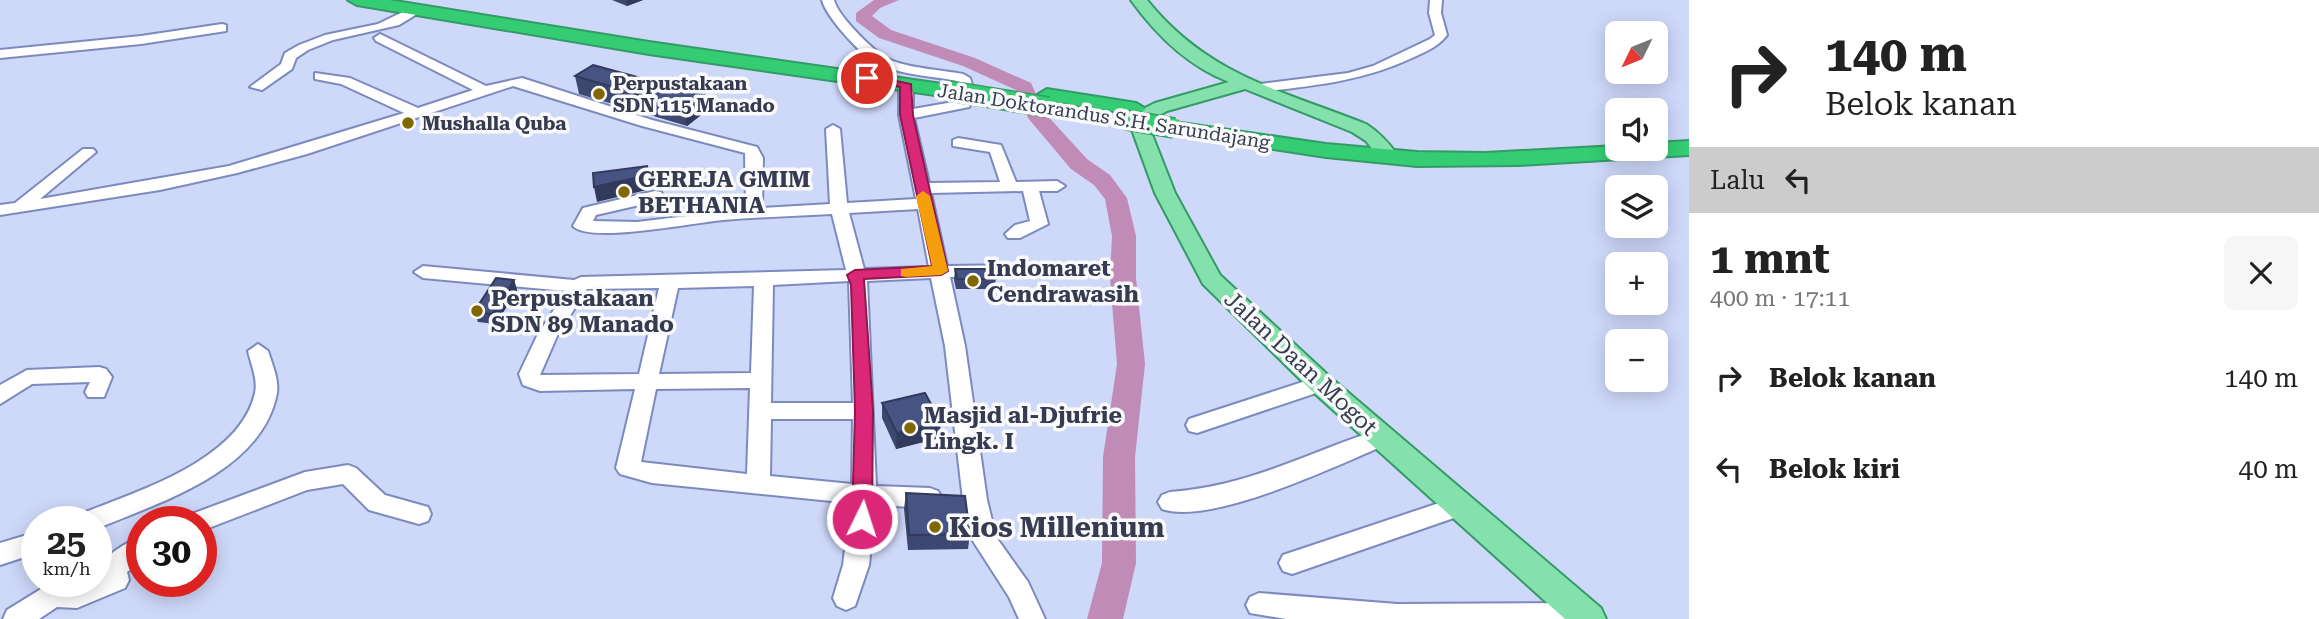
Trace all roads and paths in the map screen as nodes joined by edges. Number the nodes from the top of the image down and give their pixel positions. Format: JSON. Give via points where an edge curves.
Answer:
{"nodes":[{"id":1,"x":357,"y":0,"type":"edge"},
{"id":2,"x":828,"y":0,"type":"edge"},
{"id":3,"x":1139,"y":0,"type":"edge"},
{"id":4,"x":1436,"y":0,"type":"edge"},
{"id":5,"x":411,"y":5,"type":"edge"},
{"id":6,"x":469,"y":14,"type":"junction"},
{"id":7,"x":222,"y":28,"type":"dead end"},
{"id":8,"x":380,"y":38,"type":"dead end"},
{"id":9,"x":320,"y":41,"type":"junction"},
{"id":10,"x":864,"y":44,"type":"junction"},
{"id":11,"x":340,"y":49,"type":"dead end"},
{"id":12,"x":0,"y":54,"type":"edge"},
{"id":13,"x":875,"y":69,"type":"junction"},
{"id":14,"x":320,"y":76,"type":"dead end"},
{"id":15,"x":906,"y":84,"type":"junction"},
{"id":16,"x":1236,"y":84,"type":"junction"},
{"id":17,"x":951,"y":85,"type":"junction"},
{"id":18,"x":257,"y":87,"type":"dead end"},
{"id":19,"x":482,"y":90,"type":"junction"},
{"id":20,"x":415,"y":112,"type":"junction"},
{"id":21,"x":906,"y":115,"type":"junction"},
{"id":22,"x":832,"y":129,"type":"dead end"},
{"id":23,"x":1689,"y":134,"type":"edge"},
{"id":24,"x":1668,"y":136,"type":"edge"},
{"id":25,"x":1605,"y":141,"type":"edge"},
{"id":26,"x":958,"y":143,"type":"dead end"},
{"id":27,"x":1689,"y":148,"type":"edge"},
{"id":28,"x":88,"y":152,"type":"dead end"},
{"id":29,"x":1387,"y":153,"type":"junction"},
{"id":30,"x":1009,"y":186,"type":"junction"},
{"id":31,"x":1030,"y":186,"type":"junction"},
{"id":32,"x":1057,"y":186,"type":"dead end"},
{"id":33,"x":655,"y":196,"type":"dead end"},
{"id":34,"x":923,"y":196,"type":"junction"},
{"id":35,"x":20,"y":207,"type":"junction"},
{"id":36,"x":839,"y":207,"type":"junction"},
{"id":37,"x":0,"y":210,"type":"edge"},
{"id":38,"x":754,"y":213,"type":"junction"},
{"id":39,"x":1014,"y":234,"type":"dead end"},
{"id":40,"x":1091,"y":270,"type":"dead end"},
{"id":41,"x":941,"y":271,"type":"junction"},
{"id":42,"x":423,"y":272,"type":"dead end"},
{"id":43,"x":855,"y":275,"type":"junction"},
{"id":44,"x":764,"y":279,"type":"junction"},
{"id":45,"x":668,"y":285,"type":"junction"},
{"id":46,"x":576,"y":286,"type":"junction"},
{"id":47,"x":258,"y":351,"type":"dead end"},
{"id":48,"x":647,"y":379,"type":"junction"},
{"id":49,"x":762,"y":380,"type":"junction"},
{"id":50,"x":1321,"y":384,"type":"junction"},
{"id":51,"x":96,"y":392,"type":"dead end"},
{"id":52,"x":0,"y":396,"type":"edge"},
{"id":53,"x":761,"y":411,"type":"junction"},
{"id":54,"x":864,"y":411,"type":"junction"},
{"id":55,"x":1197,"y":425,"type":"dead end"},
{"id":56,"x":1382,"y":437,"type":"junction"},
{"id":57,"x":758,"y":483,"type":"junction"},
{"id":58,"x":864,"y":495,"type":"junction"},
{"id":59,"x":975,"y":500,"type":"junction"},
{"id":60,"x":1170,"y":502,"type":"dead end"},
{"id":61,"x":1463,"y":505,"type":"junction"},
{"id":62,"x":112,"y":511,"type":"edge"},
{"id":63,"x":419,"y":514,"type":"dead end"},
{"id":64,"x":217,"y":515,"type":"edge"},
{"id":65,"x":21,"y":547,"type":"edge"},
{"id":66,"x":0,"y":554,"type":"edge"},
{"id":67,"x":126,"y":559,"type":"edge"},
{"id":68,"x":1292,"y":563,"type":"dead end"},
{"id":69,"x":112,"y":581,"type":"edge"},
{"id":70,"x":43,"y":597,"type":"edge"},
{"id":71,"x":846,"y":598,"type":"dead end"},
{"id":72,"x":1259,"y":605,"type":"dead end"},
{"id":73,"x":1587,"y":617,"type":"edge"},
{"id":74,"x":16,"y":619,"type":"edge"},
{"id":75,"x":1032,"y":619,"type":"edge"}],
"edges":[{"from":1,"to":5,"type":"highway","name":"Jalan Doktorandus S.H. Sarundajang"},
{"from":2,"to":10,"type":"street","via":[[835,16]]},
{"from":3,"to":16,"type":"main road","via":[[1195,59]]},
{"from":4,"to":16,"type":"street","via":[[1441,35],[1388,65],[1349,77]]},
{"from":5,"to":6,"type":"highway","name":"Jalan Doktorandus S.H. Sarundajang"},
{"from":5,"to":9,"type":"street","via":[[393,23]]},
{"from":6,"to":13,"type":"highway","name":"Jalan Doktorandus S.H. Sarundajang"},
{"from":6,"to":15,"type":"highway","name":"Jalan Doktorandus S.H. Sarundajang","via":[[649,48]]},
{"from":7,"to":12,"type":"street"},
{"from":8,"to":19,"type":"street"},
{"from":9,"to":11,"type":"street"},
{"from":9,"to":18,"type":"street","via":[[294,53],[287,66]]},
{"from":10,"to":13,"type":"street"},
{"from":10,"to":21,"type":"street","via":[[883,62],[963,78],[969,98],[964,104]]},
{"from":13,"to":17,"type":"highway","name":"Jalan Doktorandus S.H. Sarundajang"},
{"from":14,"to":20,"type":"street","via":[[345,81]]},
{"from":15,"to":17,"type":"highway","name":"Jalan Doktorandus S.H. Sarundajang"},
{"from":15,"to":21,"type":"street"},
{"from":16,"to":29,"type":"main road","via":[[1359,128]]},
{"from":16,"to":50,"type":"main road","name":"Jalan Daan Mogot","via":[[1152,110],[1141,120],[1141,132],[1165,193],[1211,279]]},
{"from":17,"to":29,"type":"highway","name":"Jalan Doktorandus S.H. Sarundajang","bridge":true},
{"from":19,"to":20,"type":"street"},
{"from":19,"to":38,"type":"street","via":[[522,82],[647,123],[752,150]]},
{"from":20,"to":35,"type":"street","via":[[231,170]]},
{"from":21,"to":34,"type":"street"},
{"from":22,"to":36,"type":"street"},
{"from":23,"to":24,"type":"highway"},
{"from":25,"to":29,"type":"highway","name":"Jalan Doktorandus S.H. Sarundajang"},
{"from":26,"to":30,"type":"street","via":[[996,148]]},
{"from":27,"to":29,"type":"highway","name":"Jalan Doktorandus S.H. Sarundajang","via":[[1492,159]]},
{"from":28,"to":35,"type":"street"},
{"from":30,"to":31,"type":"street"},
{"from":30,"to":34,"type":"street"},
{"from":31,"to":32,"type":"street"},
{"from":31,"to":39,"type":"street","via":[[1039,224]]},
{"from":33,"to":38,"type":"street","via":[[589,212],[582,226],[637,227]]},
{"from":34,"to":36,"type":"street"},
{"from":34,"to":41,"type":"street"},
{"from":35,"to":37,"type":"street"},
{"from":36,"to":38,"type":"street"},
{"from":36,"to":43,"type":"street"},
{"from":40,"to":41,"type":"street"},
{"from":41,"to":43,"type":"street"},
{"from":41,"to":59,"type":"street"},
{"from":42,"to":46,"type":"street"},
{"from":43,"to":44,"type":"street"},
{"from":43,"to":54,"type":"street"},
{"from":44,"to":45,"type":"street"},
{"from":44,"to":49,"type":"street"},
{"from":45,"to":46,"type":"street"},
{"from":45,"to":48,"type":"street"},
{"from":46,"to":48,"type":"street","via":[[528,374],[530,380]]},
{"from":47,"to":62,"type":"street","via":[[267,390],[259,418],[242,442],[184,478]]},
{"from":48,"to":49,"type":"street"},
{"from":48,"to":57,"type":"street","via":[[628,468]]},
{"from":49,"to":53,"type":"street"},
{"from":50,"to":55,"type":"street"},
{"from":50,"to":56,"type":"main road","name":"Jalan Daan Mogot"},
{"from":51,"to":52,"type":"street","via":[[99,374],[27,377]]},
{"from":53,"to":54,"type":"street"},
{"from":53,"to":57,"type":"street"},
{"from":54,"to":58,"type":"street"},
{"from":56,"to":60,"type":"street","via":[[1231,494]]},
{"from":56,"to":61,"type":"main road","name":"Jalan Daan Mogot"},
{"from":57,"to":58,"type":"street"},
{"from":58,"to":59,"type":"street"},
{"from":58,"to":71,"type":"street","via":[[856,565]]},
{"from":59,"to":75,"type":"street","via":[[985,541],[1019,590]]},
{"from":61,"to":68,"type":"street"},
{"from":61,"to":73,"type":"main road","name":"Jalan Daan Mogot"},
{"from":63,"to":64,"type":"street","via":[[377,503],[348,474],[305,481]]},
{"from":65,"to":66,"type":"street"},
{"from":67,"to":69,"type":"street","via":[[113,568],[116,580]]},
{"from":70,"to":74,"type":"street"},
{"from":72,"to":73,"type":"street","via":[[1397,615]]}]}
